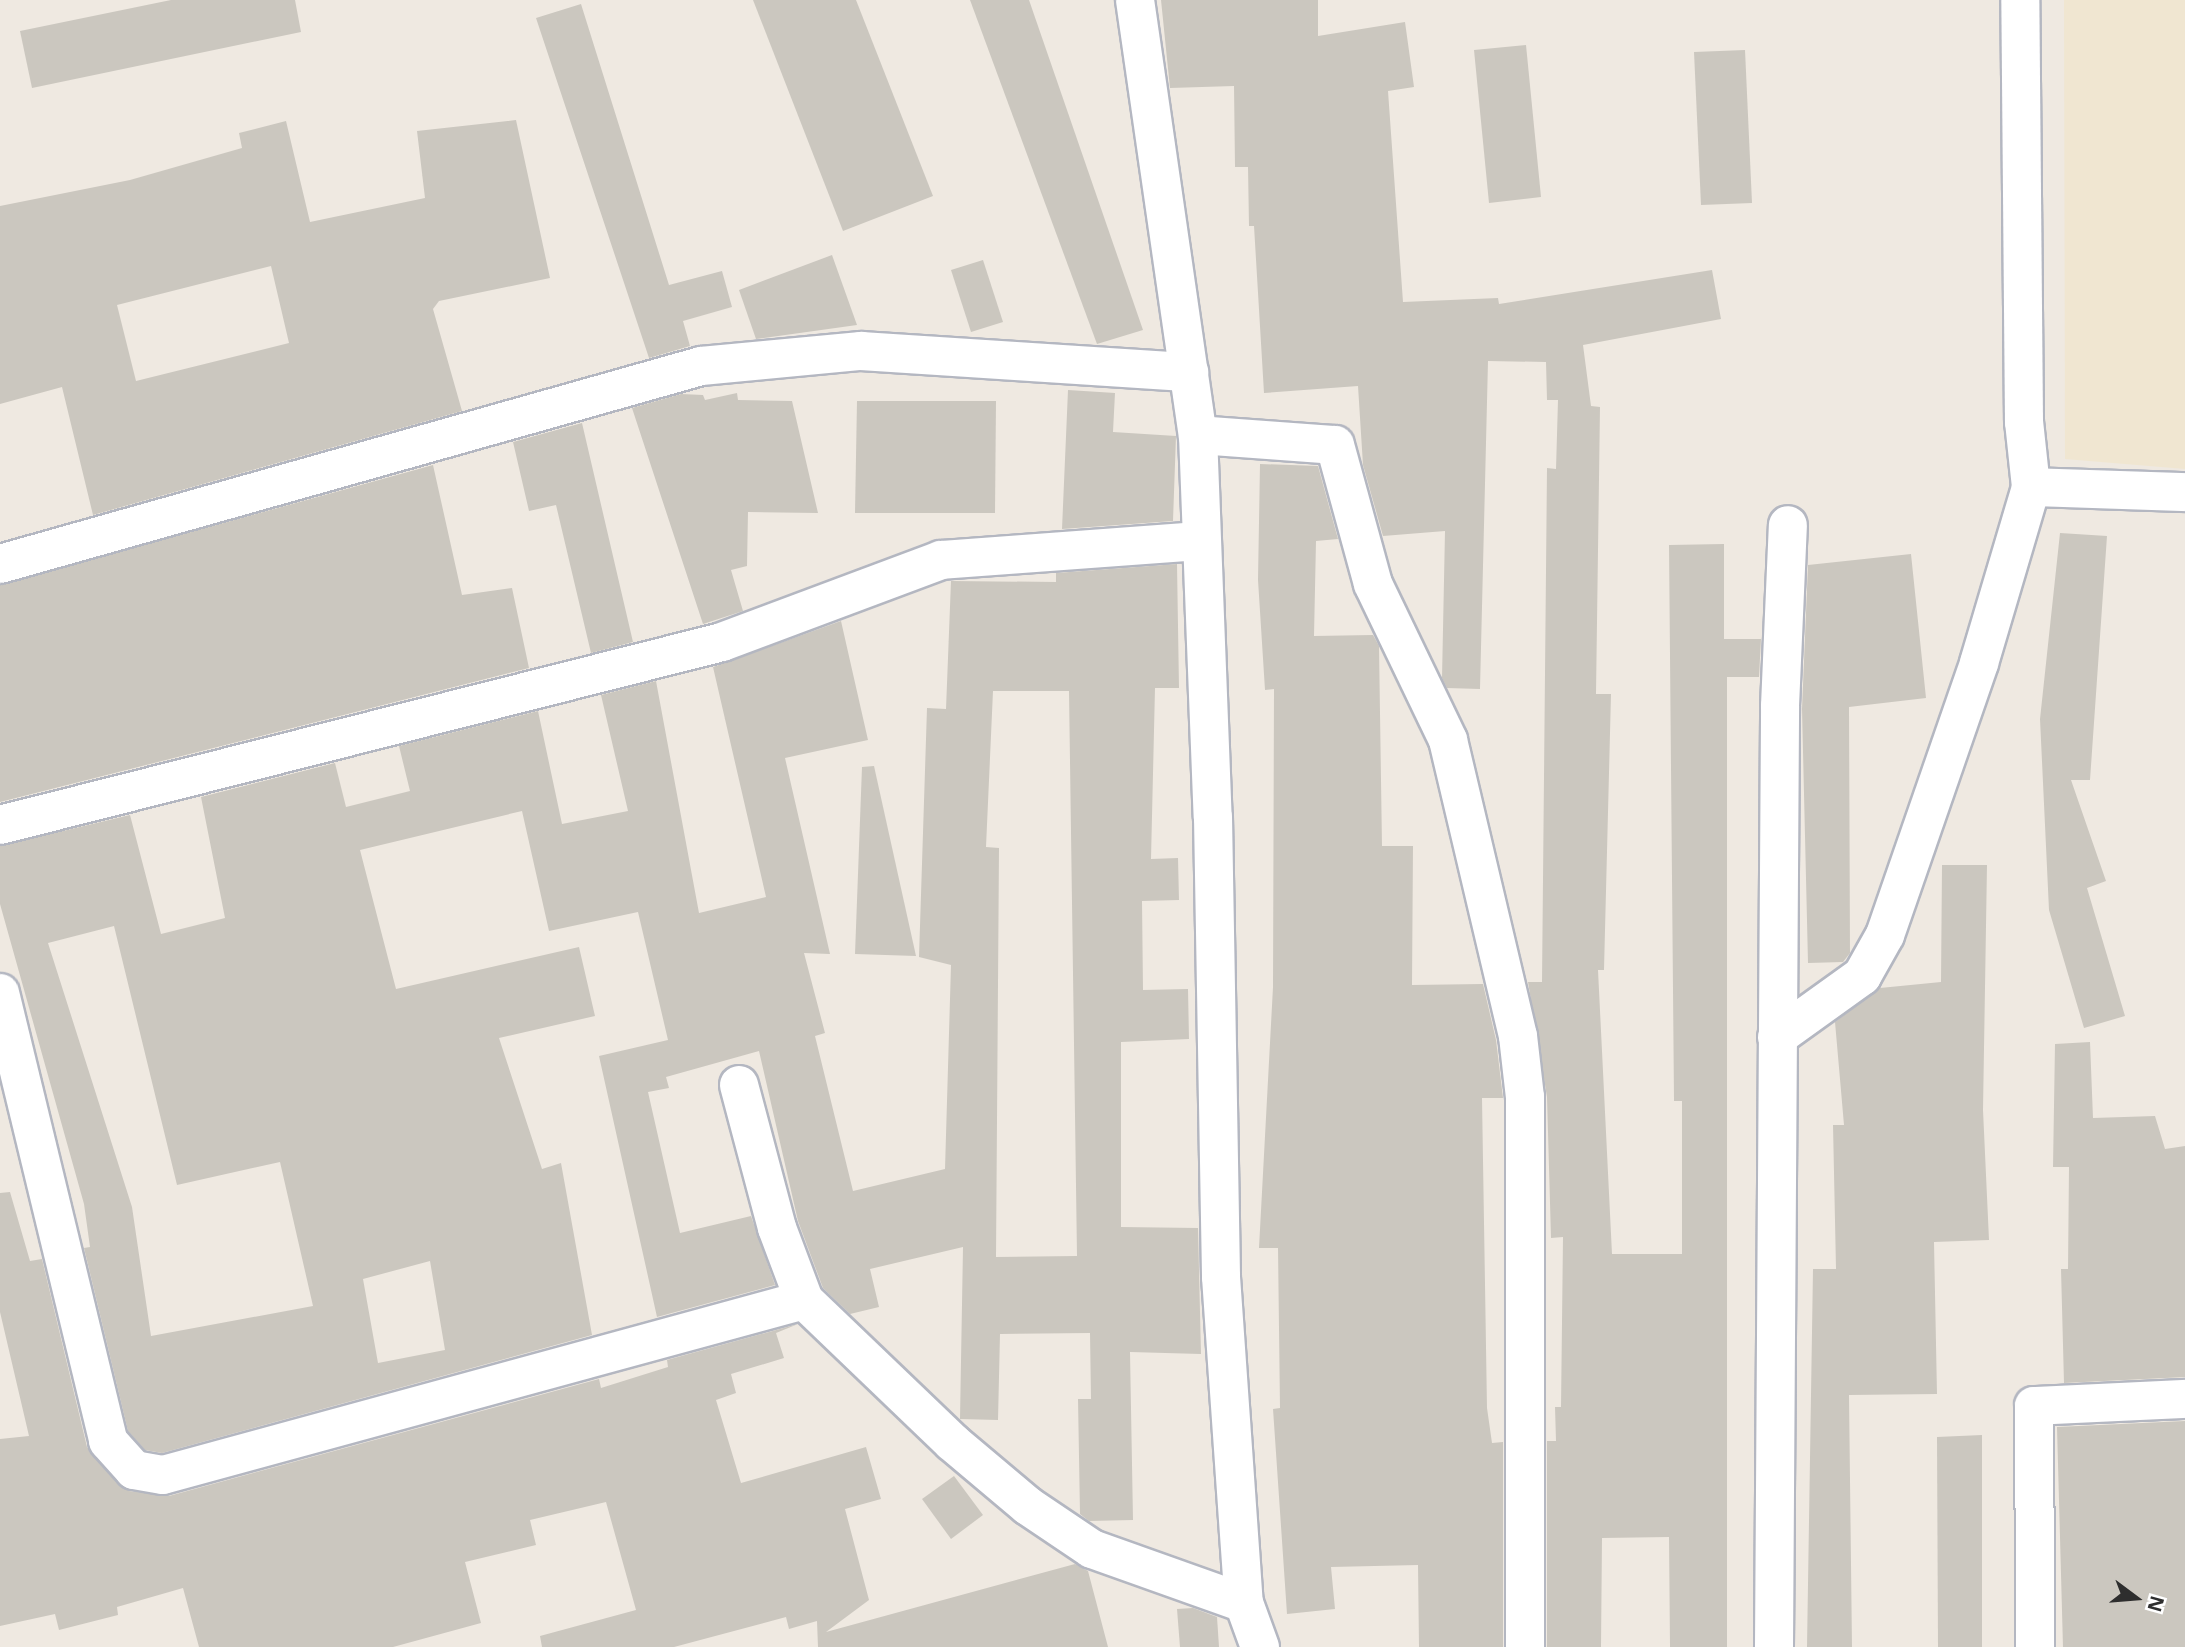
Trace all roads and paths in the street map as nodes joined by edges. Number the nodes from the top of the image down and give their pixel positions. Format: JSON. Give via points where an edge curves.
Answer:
{"nodes":[{"id":1,"x":1135,"y":0,"type":"edge"},
{"id":2,"x":2020,"y":0,"type":"edge"},
{"id":3,"x":1189,"y":372,"type":"junction"},
{"id":4,"x":1198,"y":435,"type":"junction"},
{"id":5,"x":2031,"y":487,"type":"junction"},
{"id":6,"x":2185,"y":492,"type":"edge"},
{"id":7,"x":1788,"y":525,"type":"dead end"},
{"id":8,"x":1198,"y":541,"type":"junction"},
{"id":9,"x":0,"y":564,"type":"edge"},
{"id":10,"x":0,"y":825,"type":"edge"},
{"id":11,"x":0,"y":993,"type":"edge"},
{"id":12,"x":1777,"y":1037,"type":"junction"},
{"id":13,"x":739,"y":1085,"type":"dead end"},
{"id":14,"x":804,"y":1300,"type":"junction"},
{"id":15,"x":2185,"y":1399,"type":"edge"},
{"id":16,"x":1244,"y":1603,"type":"junction"},
{"id":17,"x":1259,"y":1647,"type":"edge"},
{"id":18,"x":1525,"y":1647,"type":"edge"},
{"id":19,"x":1774,"y":1647,"type":"edge"},
{"id":20,"x":2035,"y":1647,"type":"edge"}],
"edges":[{"from":1,"to":3,"type":"street"},
{"from":2,"to":5,"type":"street","via":[[2025,422]]},
{"from":3,"to":4,"type":"street"},
{"from":3,"to":9,"type":"street","via":[[861,351],[701,366]]},
{"from":4,"to":8,"type":"street"},
{"from":4,"to":18,"type":"street","via":[[1335,445],[1373,584],[1448,740],[1518,1036],[1525,1097]]},
{"from":5,"to":6,"type":"street"},
{"from":5,"to":12,"type":"street","via":[[1979,663],[1885,935],[1862,976]]},
{"from":7,"to":12,"type":"street"},
{"from":8,"to":10,"type":"street","via":[[941,561],[722,642]]},
{"from":8,"to":16,"type":"street","via":[[1213,817],[1221,1276]]},
{"from":11,"to":14,"type":"street","via":[[108,1441],[134,1470],[163,1475]]},
{"from":12,"to":19,"type":"street"},
{"from":13,"to":14,"type":"street","via":[[777,1228]]},
{"from":14,"to":16,"type":"street","via":[[952,1442],[1028,1506],[1092,1549]]},
{"from":15,"to":20,"type":"street","via":[[2034,1406]]},
{"from":16,"to":17,"type":"street"}]}
